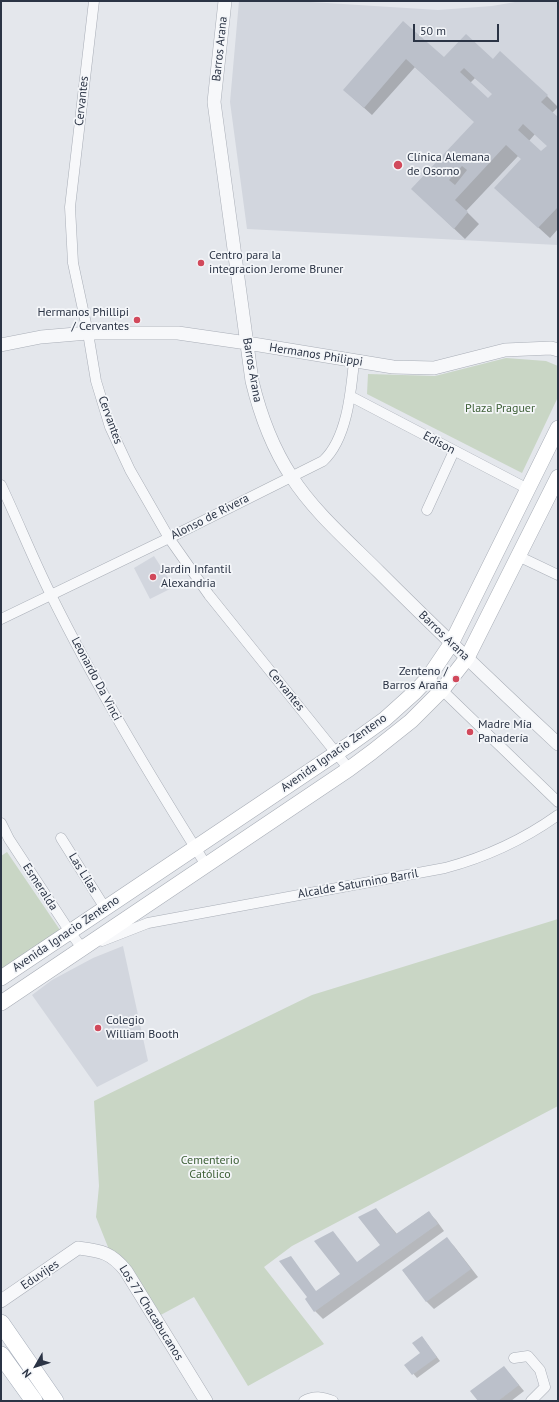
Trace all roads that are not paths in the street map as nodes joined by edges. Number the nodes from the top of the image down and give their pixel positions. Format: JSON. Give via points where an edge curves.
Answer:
{"nodes":[{"id":1,"x":94,"y":1,"type":"edge"},
{"id":2,"x":225,"y":1,"type":"edge"},
{"id":3,"x":88,"y":333,"type":"junction"},
{"id":4,"x":247,"y":343,"type":"junction"},
{"id":5,"x":1,"y":345,"type":"edge"},
{"id":6,"x":558,"y":350,"type":"edge"},
{"id":7,"x":354,"y":361,"type":"junction"},
{"id":8,"x":350,"y":396,"type":"junction"},
{"id":9,"x":558,"y":428,"type":"edge"},
{"id":10,"x":454,"y":451,"type":"junction"},
{"id":11,"x":291,"y":477,"type":"junction"},
{"id":12,"x":558,"y":478,"type":"edge"},
{"id":13,"x":1,"y":485,"type":"edge"},
{"id":14,"x":528,"y":489,"type":"junction"},
{"id":15,"x":554,"y":494,"type":"edge"},
{"id":16,"x":427,"y":510,"type":"dead end"},
{"id":17,"x":169,"y":538,"type":"junction"},
{"id":18,"x":518,"y":556,"type":"junction"},
{"id":19,"x":558,"y":575,"type":"edge"},
{"id":20,"x":51,"y":595,"type":"junction"},
{"id":21,"x":1,"y":619,"type":"edge"},
{"id":22,"x":451,"y":644,"type":"junction"},
{"id":23,"x":467,"y":658,"type":"junction"},
{"id":24,"x":428,"y":678,"type":"junction"},
{"id":25,"x":442,"y":690,"type":"junction"},
{"id":26,"x":558,"y":744,"type":"edge"},
{"id":27,"x":337,"y":753,"type":"junction"},
{"id":28,"x":348,"y":769,"type":"junction"},
{"id":29,"x":558,"y":802,"type":"edge"},
{"id":30,"x":558,"y":815,"type":"edge"},
{"id":31,"x":1,"y":823,"type":"edge"},
{"id":32,"x":61,"y":838,"type":"dead end"},
{"id":33,"x":5,"y":841,"type":"edge"},
{"id":34,"x":195,"y":848,"type":"junction"},
{"id":35,"x":206,"y":865,"type":"junction"},
{"id":36,"x":147,"y":904,"type":"junction"},
{"id":37,"x":105,"y":908,"type":"junction"},
{"id":38,"x":148,"y":923,"type":"junction"},
{"id":39,"x":70,"y":932,"type":"junction"},
{"id":40,"x":82,"y":948,"type":"junction"},
{"id":41,"x":1,"y":978,"type":"edge"},
{"id":42,"x":1,"y":1003,"type":"edge"},
{"id":43,"x":78,"y":1248,"type":"joint"},
{"id":44,"x":1,"y":1301,"type":"edge"},
{"id":45,"x":1,"y":1323,"type":"edge"},
{"id":46,"x":1,"y":1355,"type":"edge"},
{"id":47,"x":514,"y":1358,"type":"dead end"},
{"id":48,"x":34,"y":1401,"type":"edge"},
{"id":49,"x":55,"y":1401,"type":"edge"},
{"id":50,"x":206,"y":1401,"type":"edge"},
{"id":51,"x":304,"y":1401,"type":"edge"},
{"id":52,"x":333,"y":1401,"type":"edge"},
{"id":53,"x":531,"y":1401,"type":"edge"}],
"edges":[{"from":1,"to":3,"type":"street","name":"Cervantes","via":[[70,207],[73,263]]},
{"from":2,"to":4,"type":"street","name":"Barros Arana","via":[[214,102]]},
{"from":3,"to":4,"type":"street","name":"Hermanos Philippi","via":[[178,334]]},
{"from":3,"to":5,"type":"street","name":"Hermanos Philippi","via":[[42,337]]},
{"from":3,"to":17,"type":"street","name":"Cervantes","via":[[96,381],[110,427],[130,470]]},
{"from":4,"to":7,"type":"street","name":"Hermanos Philippi"},
{"from":4,"to":11,"type":"street","name":"Barros Arana","via":[[252,381],[262,418]]},
{"from":6,"to":7,"type":"street","name":"Hermanos Philippi","via":[[505,350],[434,368],[393,367]]},
{"from":7,"to":8,"type":"street","name":"Alonso de Rivera"},
{"from":8,"to":10,"type":"street","name":"Edison"},
{"from":8,"to":11,"type":"street","name":"Alonso de Rivera","via":[[339,438],[331,452],[317,464]]},
{"from":9,"to":14,"type":"main road","name":"Avenida Ignacio Zenteno"},
{"from":10,"to":14,"type":"street","name":"Edison"},
{"from":10,"to":16,"type":"street"},
{"from":11,"to":17,"type":"street","name":"Alonso de Rivera"},
{"from":11,"to":22,"type":"street","name":"Barros Arana","via":[[317,509]]},
{"from":12,"to":15,"type":"main road","name":"Avenida Ignacio Zenteno"},
{"from":13,"to":20,"type":"street","name":"Leonardo Da Vinci"},
{"from":14,"to":22,"type":"main road","name":"Avenida Ignacio Zenteno"},
{"from":15,"to":18,"type":"main road","name":"Avenida Ignacio Zenteno"},
{"from":17,"to":20,"type":"street","name":"Alonso de Rivera"},
{"from":17,"to":27,"type":"street","name":"Cervantes","via":[[209,594]]},
{"from":18,"to":19,"type":"street"},
{"from":18,"to":23,"type":"main road","name":"Avenida Ignacio Zenteno"},
{"from":20,"to":21,"type":"street","name":"Alonso de Rivera"},
{"from":20,"to":34,"type":"street","name":"Leonardo Da Vinci","via":[[131,743]]},
{"from":22,"to":23,"type":"street","name":"Barros Arana"},
{"from":22,"to":24,"type":"main road","name":"Avenida Ignacio Zenteno"},
{"from":23,"to":25,"type":"main road","name":"Avenida Ignacio Zenteno"},
{"from":23,"to":26,"type":"street","name":"Barros Arana"},
{"from":24,"to":25,"type":"street"},
{"from":24,"to":27,"type":"main road","name":"Avenida Ignacio Zenteno","via":[[385,719]]},
{"from":25,"to":28,"type":"main road","name":"Avenida Ignacio Zenteno","via":[[395,735]]},
{"from":25,"to":29,"type":"street"},
{"from":27,"to":28,"type":"street","name":"Cervantes"},
{"from":27,"to":34,"type":"main road","name":"Avenida Ignacio Zenteno"},
{"from":28,"to":35,"type":"main road","name":"Avenida Ignacio Zenteno"},
{"from":30,"to":38,"type":"street","name":"Alcalde Saturnino Barril","via":[[515,843],[458,865]]},
{"from":31,"to":33,"type":"street","name":"Esmeralda"},
{"from":32,"to":37,"type":"street","name":"Las Lilas"},
{"from":33,"to":39,"type":"street","name":"Esmeralda"},
{"from":34,"to":35,"type":"street","name":"Leonardo Da Vinci"},
{"from":34,"to":37,"type":"main road","name":"Avenida Ignacio Zenteno"},
{"from":35,"to":36,"type":"main road","name":"Avenida Ignacio Zenteno"},
{"from":36,"to":38,"type":"street","via":[[142,912]]},
{"from":36,"to":40,"type":"main road","name":"Avenida Ignacio Zenteno"},
{"from":37,"to":39,"type":"main road","name":"Avenida Ignacio Zenteno"},
{"from":38,"to":40,"type":"street","name":"Alcalde Saturnino Barril"},
{"from":39,"to":40,"type":"street","name":"Esmeralda"},
{"from":39,"to":41,"type":"main road","name":"Avenida Ignacio Zenteno"},
{"from":40,"to":42,"type":"main road","name":"Avenida Ignacio Zenteno"},
{"from":43,"to":44,"type":"street","name":"Eduvijes"},
{"from":43,"to":50,"type":"street","name":"Los 77 Chacabucanos","via":[[102,1251],[118,1261]]},
{"from":45,"to":49,"type":"main road"},
{"from":46,"to":48,"type":"main road"},
{"from":47,"to":53,"type":"street","via":[[528,1356],[540,1370],[545,1387]]},
{"from":51,"to":52,"type":"street","via":[[322,1396]]}]}
